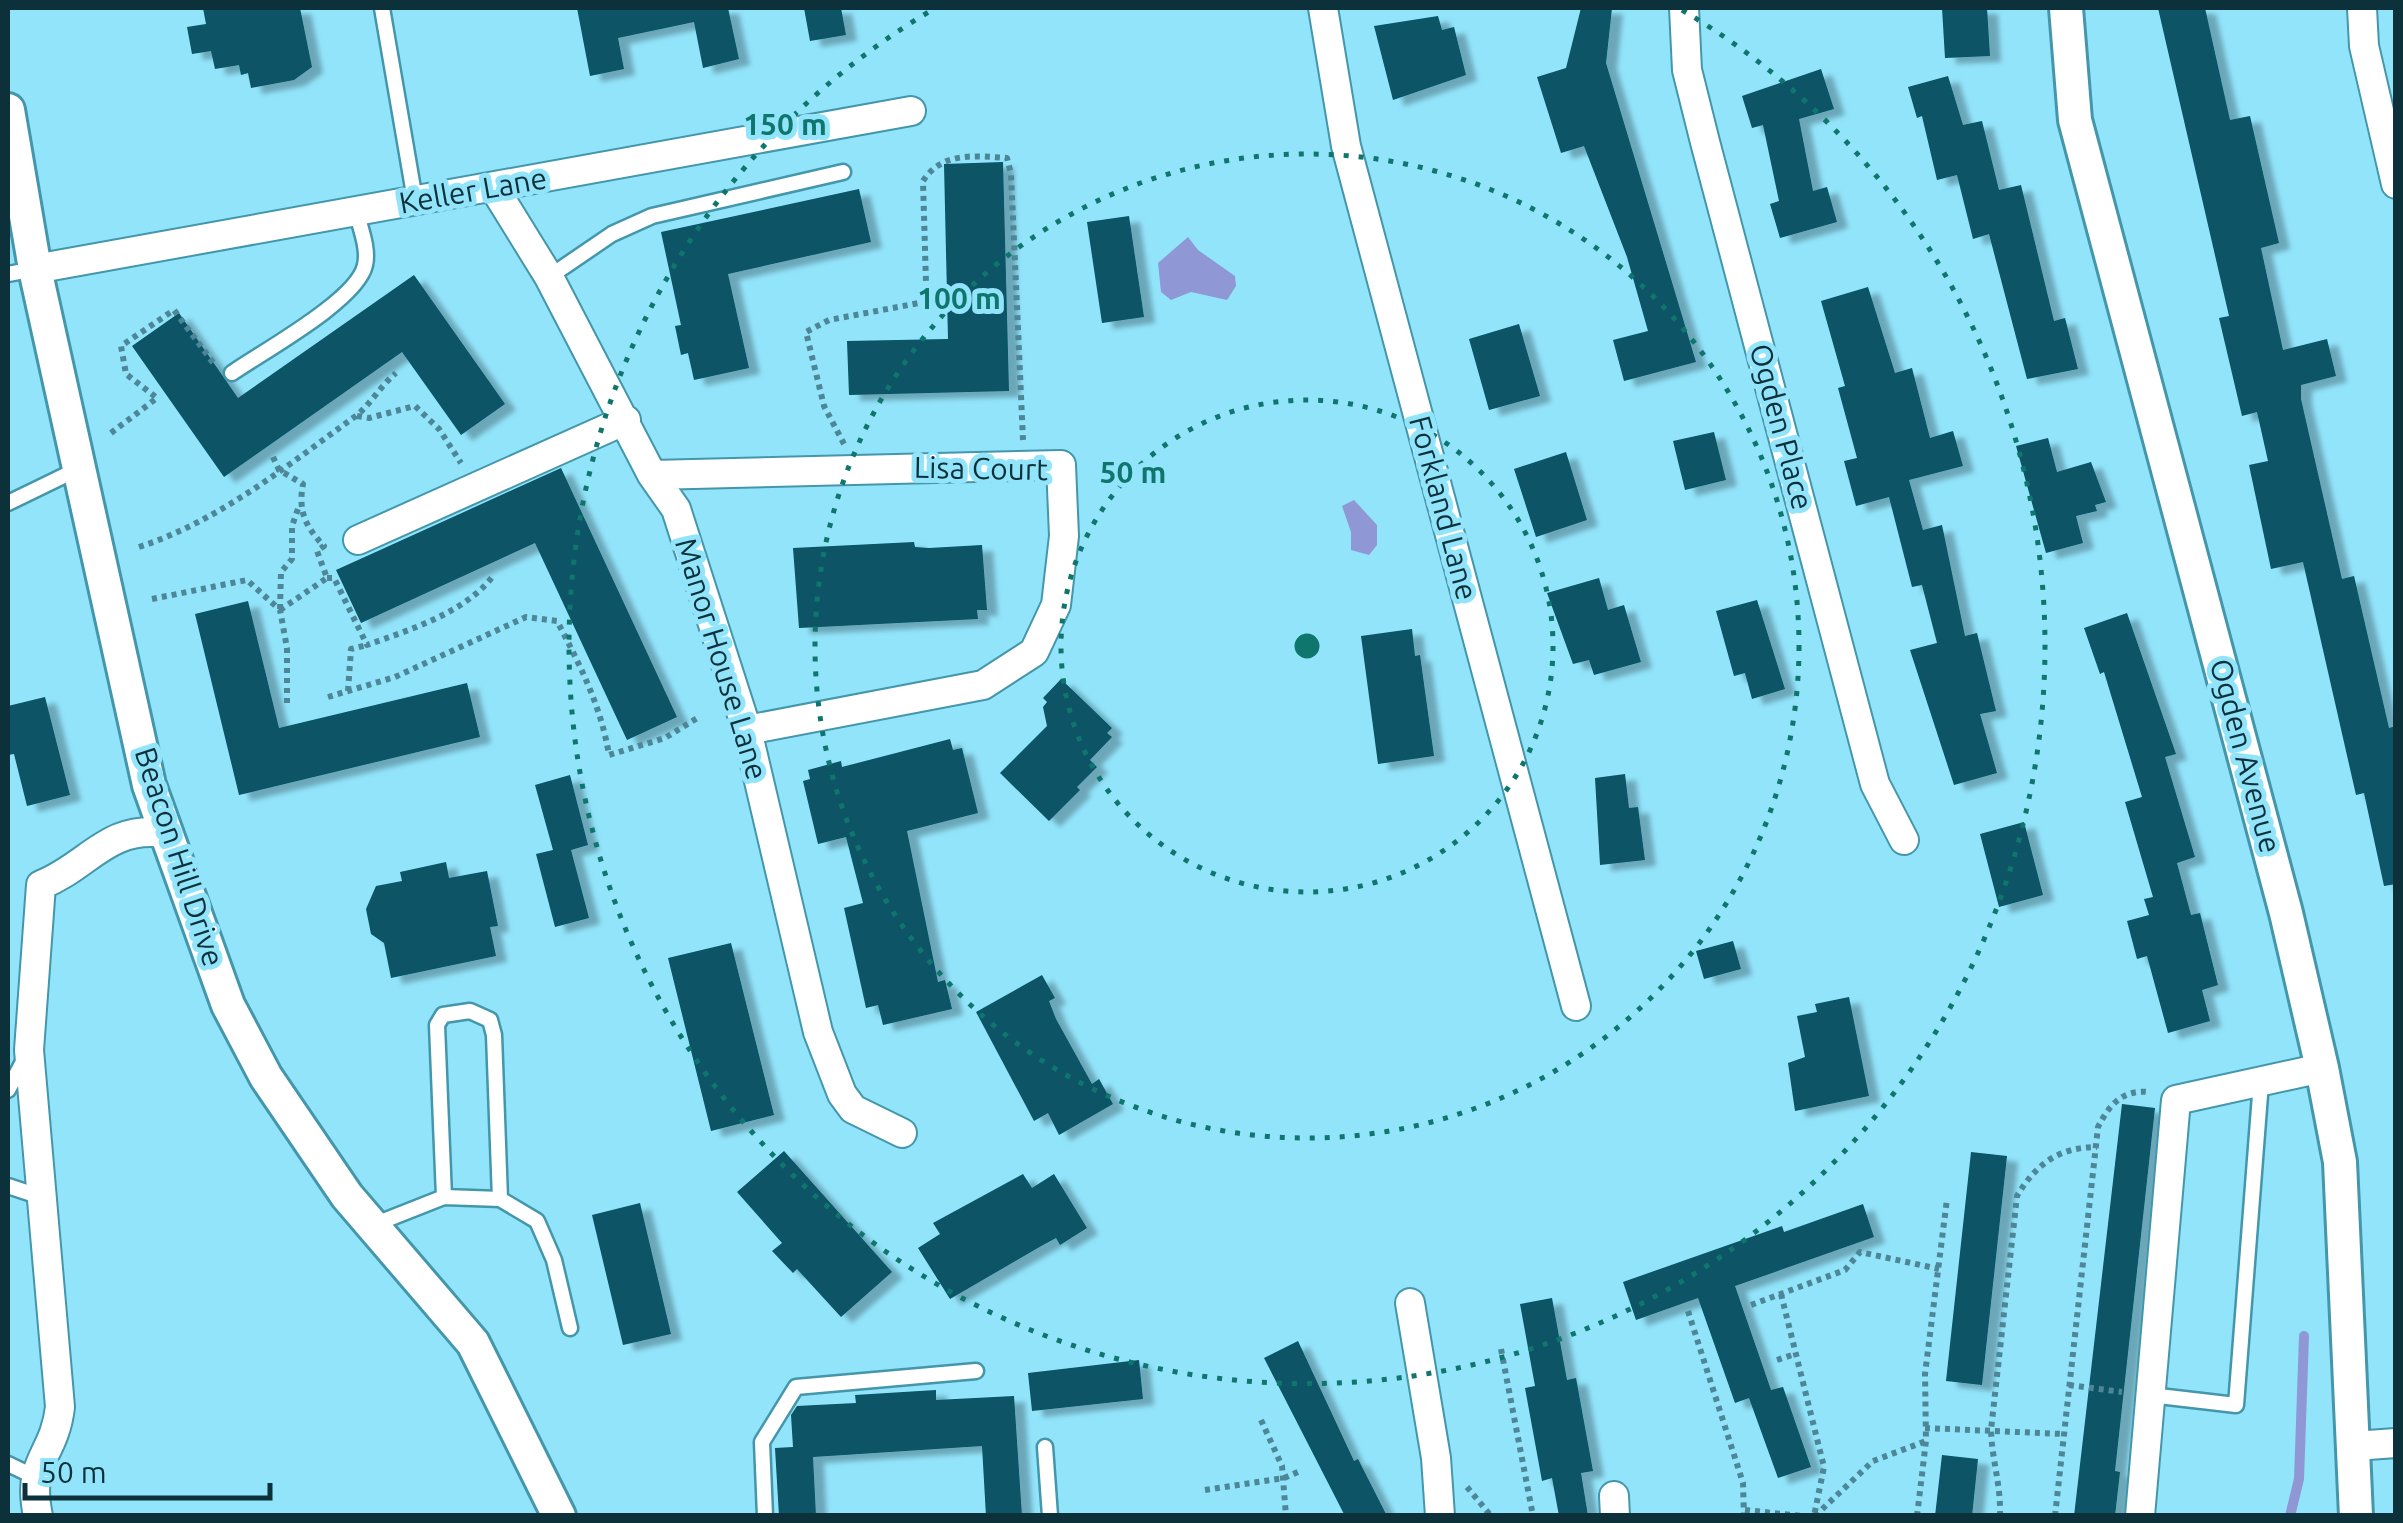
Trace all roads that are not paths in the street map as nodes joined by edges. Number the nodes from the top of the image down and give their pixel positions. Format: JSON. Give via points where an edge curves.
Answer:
{"nodes":[{"id":1,"x":382,"y":8,"type":"edge"},
{"id":2,"x":1323,"y":8,"type":"edge"},
{"id":3,"x":1684,"y":8,"type":"edge"},
{"id":4,"x":2066,"y":8,"type":"edge"},
{"id":5,"x":2362,"y":8,"type":"edge"},
{"id":6,"x":8,"y":110,"type":"edge"},
{"id":7,"x":911,"y":111,"type":"dead end"},
{"id":8,"x":2389,"y":127,"type":"edge"},
{"id":9,"x":843,"y":172,"type":"dead end"},
{"id":10,"x":2396,"y":184,"type":"edge"},
{"id":11,"x":494,"y":188,"type":"junction"},
{"id":12,"x":416,"y":200,"type":"junction"},
{"id":13,"x":356,"y":211,"type":"junction"},
{"id":14,"x":21,"y":272,"type":"edge"},
{"id":15,"x":549,"y":278,"type":"junction"},
{"id":16,"x":232,"y":372,"type":"road end"},
{"id":17,"x":626,"y":420,"type":"junction"},
{"id":18,"x":79,"y":468,"type":"junction"},
{"id":19,"x":652,"y":475,"type":"junction"},
{"id":20,"x":8,"y":503,"type":"edge"},
{"id":21,"x":358,"y":540,"type":"dead end"},
{"id":22,"x":747,"y":730,"type":"junction"},
{"id":23,"x":165,"y":833,"type":"junction"},
{"id":24,"x":1904,"y":840,"type":"dead end"},
{"id":25,"x":1576,"y":1006,"type":"dead end"},
{"id":26,"x":29,"y":1050,"type":"junction"},
{"id":27,"x":2322,"y":1068,"type":"junction"},
{"id":28,"x":2261,"y":1082,"type":"junction"},
{"id":29,"x":8,"y":1090,"type":"edge"},
{"id":30,"x":902,"y":1134,"type":"dead end"},
{"id":31,"x":8,"y":1186,"type":"edge"},
{"id":32,"x":444,"y":1197,"type":"junction"},
{"id":33,"x":44,"y":1198,"type":"junction"},
{"id":34,"x":500,"y":1199,"type":"junction"},
{"id":35,"x":372,"y":1226,"type":"junction"},
{"id":36,"x":1410,"y":1304,"type":"dead end"},
{"id":37,"x":570,"y":1328,"type":"dead end"},
{"id":38,"x":976,"y":1371,"type":"dead end"},
{"id":39,"x":2150,"y":1395,"type":"junction"},
{"id":40,"x":2396,"y":1443,"type":"edge"},
{"id":41,"x":2354,"y":1446,"type":"junction"},
{"id":42,"x":1045,"y":1447,"type":"dead end"},
{"id":43,"x":20,"y":1470,"type":"edge"},
{"id":44,"x":38,"y":1516,"type":"edge"},
{"id":45,"x":559,"y":1516,"type":"edge"},
{"id":46,"x":765,"y":1516,"type":"edge"},
{"id":47,"x":1050,"y":1516,"type":"edge"},
{"id":48,"x":1440,"y":1516,"type":"edge"},
{"id":49,"x":2140,"y":1516,"type":"edge"},
{"id":50,"x":2356,"y":1516,"type":"edge"}],
"edges":[{"from":1,"to":12,"type":"lane"},
{"from":2,"to":25,"type":"street","name":"Forkland Lane","via":[[1346,146]]},
{"from":3,"to":24,"type":"street","name":"Ogden Place","via":[[1687,70],[1705,142],[1875,784]]},
{"from":4,"to":27,"type":"street","name":"Ogden Avenue","via":[[2075,120]]},
{"from":5,"to":8,"type":"street","via":[[2364,46]]},
{"from":6,"to":14,"type":"street","name":"Beacon Hill Drive"},
{"from":7,"to":11,"type":"street","name":"Keller Lane"},
{"from":8,"to":10,"type":"street"},
{"from":9,"to":15,"type":"lane","via":[[652,216],[612,234]]},
{"from":11,"to":12,"type":"street","name":"Keller Lane"},
{"from":11,"to":15,"type":"street","name":"Manor House Lane"},
{"from":12,"to":13,"type":"street","name":"Keller Lane"},
{"from":13,"to":14,"type":"street","name":"Keller Lane"},
{"from":13,"to":16,"type":"lane","via":[[366,263],[362,275],[344,296]]},
{"from":14,"to":18,"type":"street","name":"Beacon Hill Drive"},
{"from":15,"to":17,"type":"street","name":"Manor House Lane"},
{"from":17,"to":19,"type":"street","name":"Manor House Lane"},
{"from":17,"to":21,"type":"street"},
{"from":18,"to":20,"type":"lane"},
{"from":18,"to":23,"type":"street","name":"Beacon Hill Drive"},
{"from":19,"to":22,"type":"street","name":"Manor House Lane","via":[[676,509]]},
{"from":19,"to":22,"type":"street","name":"Lisa Court","via":[[1061,465],[1064,536],[1056,606],[1034,652],[983,685]]},
{"from":22,"to":30,"type":"street","name":"Manor House Lane","via":[[818,1032],[853,1110]]},
{"from":23,"to":26,"type":"street","via":[[136,829],[41,885]]},
{"from":23,"to":35,"type":"street","name":"Beacon Hill Drive","via":[[228,1005],[266,1077]]},
{"from":26,"to":29,"type":"lane"},
{"from":26,"to":33,"type":"street"},
{"from":27,"to":28,"type":"street"},
{"from":27,"to":41,"type":"street","name":"Ogden Avenue","via":[[2340,1162]]},
{"from":28,"to":39,"type":"street","via":[[2176,1100]]},
{"from":28,"to":39,"type":"lane","via":[[2236,1405]]},
{"from":31,"to":33,"type":"lane"},
{"from":32,"to":34,"type":"lane"},
{"from":32,"to":34,"type":"lane","via":[[437,1025],[443,1015],[470,1011],[490,1020],[494,1034]]},
{"from":32,"to":35,"type":"lane"},
{"from":33,"to":43,"type":"street","via":[[60,1407],[57,1434]]},
{"from":34,"to":37,"type":"lane","via":[[537,1222]]},
{"from":35,"to":45,"type":"street","name":"Beacon Hill Drive","via":[[472,1343]]},
{"from":36,"to":48,"type":"street"},
{"from":38,"to":46,"type":"lane","via":[[796,1387],[762,1442]]},
{"from":39,"to":49,"type":"street"},
{"from":40,"to":41,"type":"street"},
{"from":41,"to":50,"type":"street","name":"Ogden Avenue"},
{"from":42,"to":47,"type":"lane"},
{"from":43,"to":44,"type":"street"}]}
